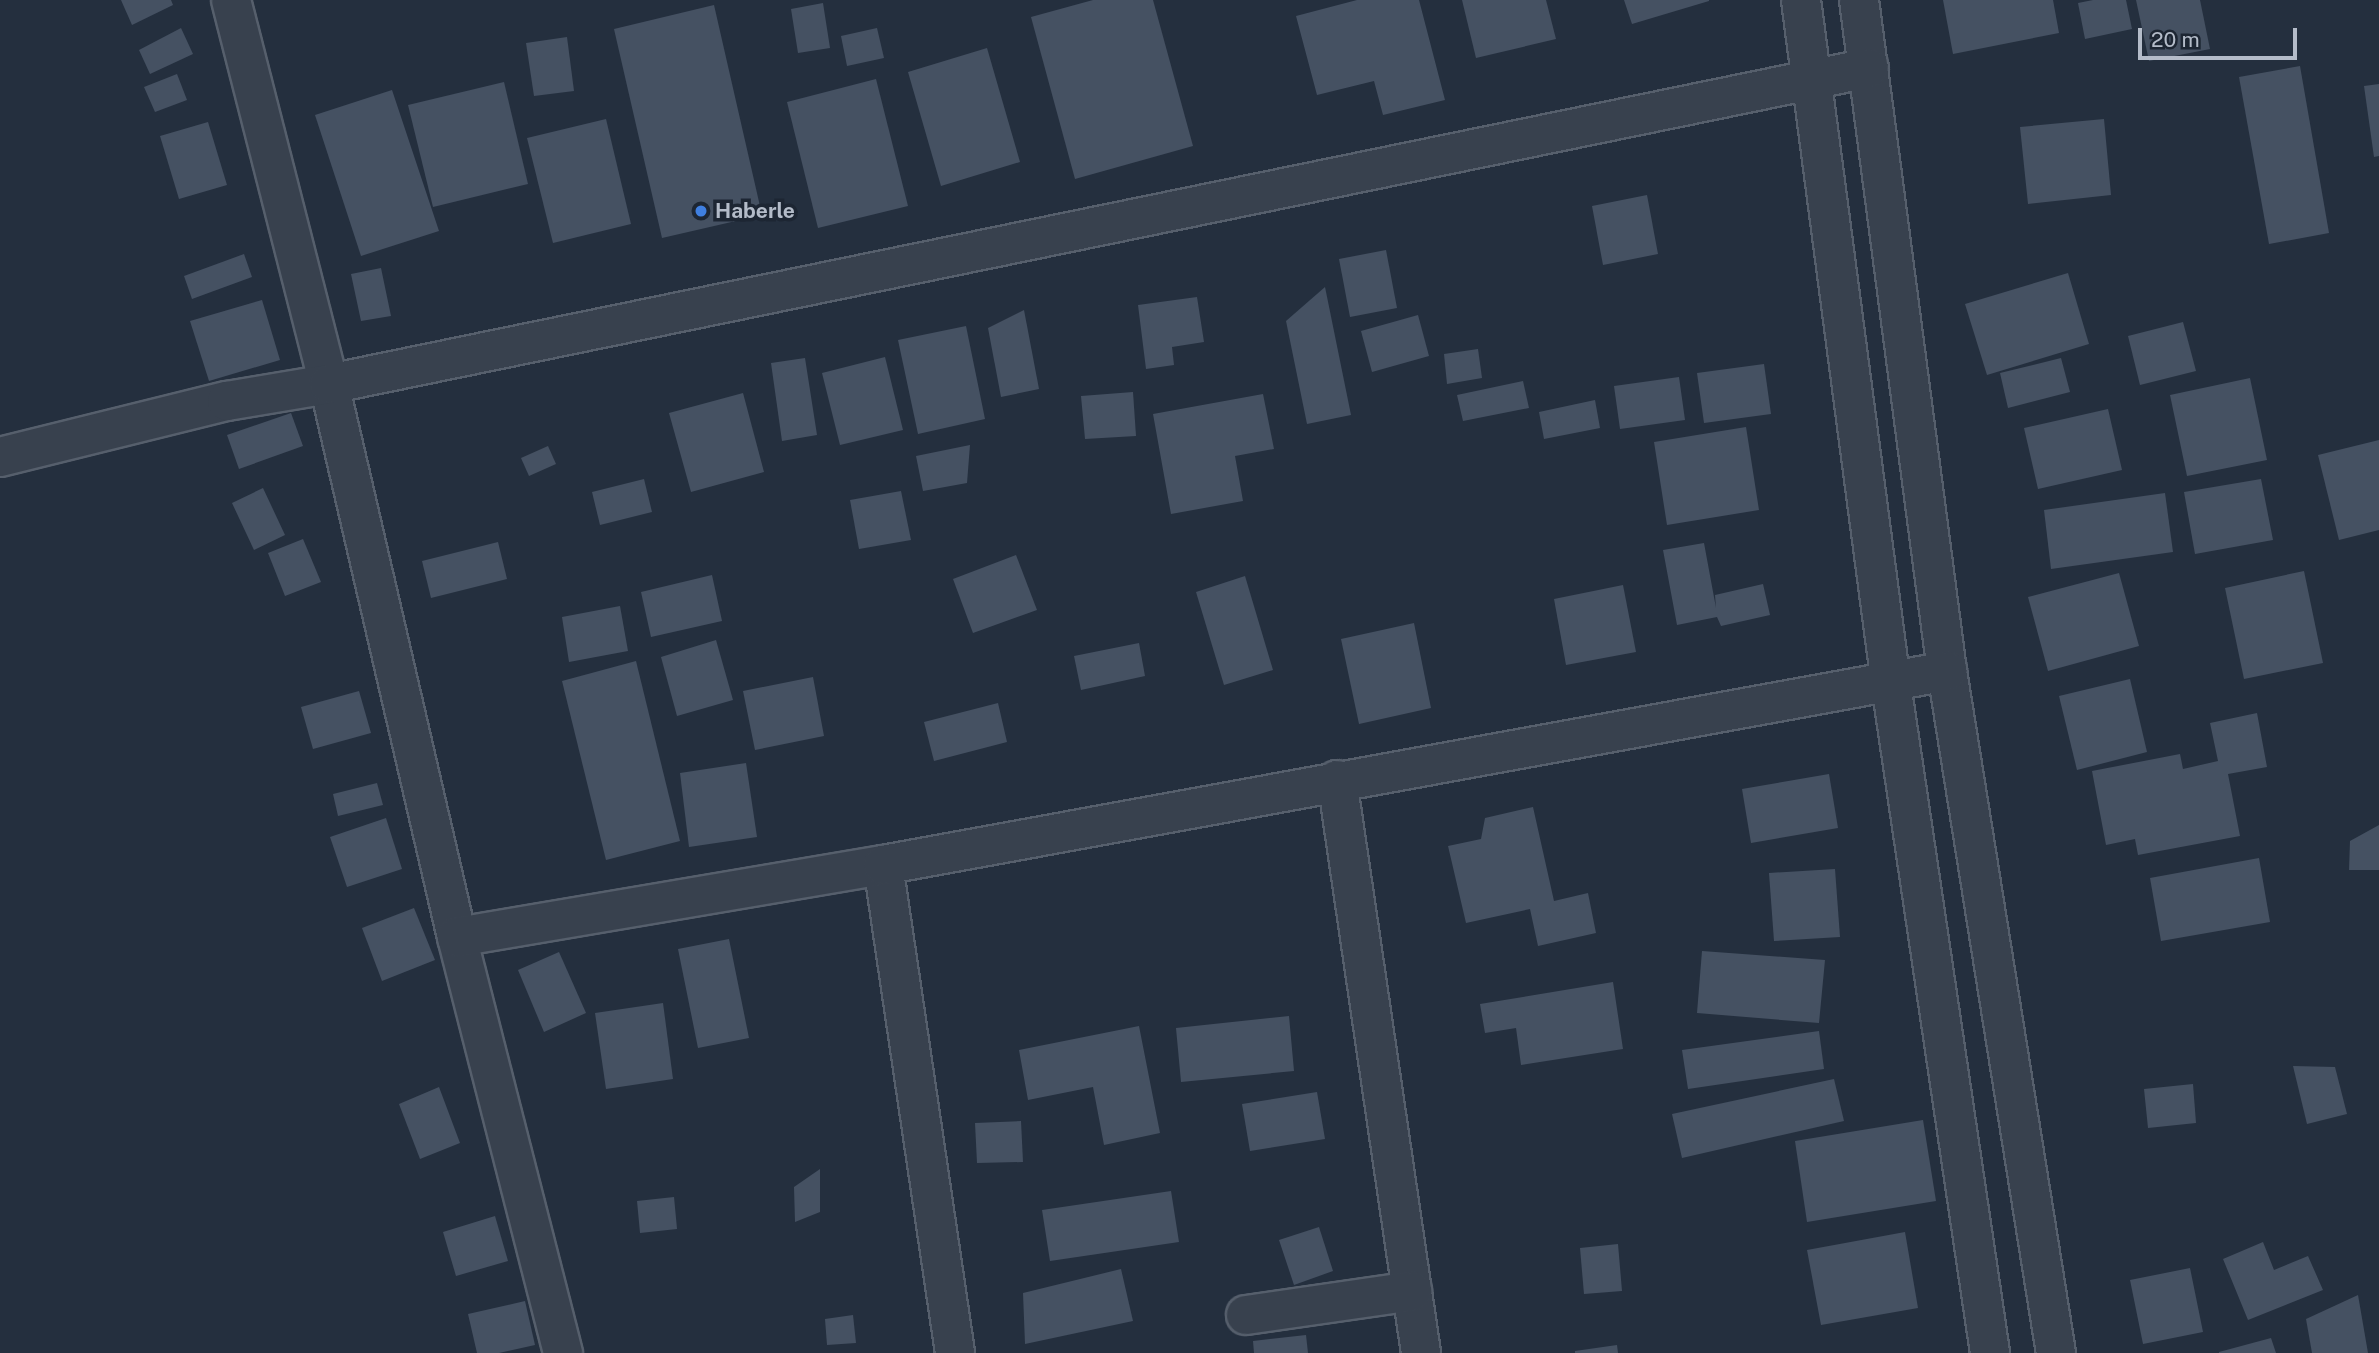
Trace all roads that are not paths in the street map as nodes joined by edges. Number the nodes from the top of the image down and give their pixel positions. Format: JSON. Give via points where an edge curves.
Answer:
{"nodes":[{"id":1,"x":231,"y":0,"type":"edge"},
{"id":2,"x":1801,"y":0,"type":"edge"},
{"id":3,"x":1859,"y":0,"type":"edge"},
{"id":4,"x":1869,"y":68,"type":"junction"},
{"id":5,"x":1812,"y":79,"type":"junction"},
{"id":6,"x":329,"y":384,"type":"junction"},
{"id":7,"x":0,"y":457,"type":"edge"},
{"id":8,"x":1947,"y":671,"type":"junction"},
{"id":9,"x":1891,"y":684,"type":"junction"},
{"id":10,"x":1337,"y":780,"type":"junction"},
{"id":11,"x":883,"y":865,"type":"junction"},
{"id":12,"x":457,"y":937,"type":"junction"},
{"id":13,"x":1412,"y":1292,"type":"junction"},
{"id":14,"x":1246,"y":1315,"type":"dead end"},
{"id":15,"x":564,"y":1353,"type":"edge"},
{"id":16,"x":955,"y":1353,"type":"edge"},
{"id":17,"x":1422,"y":1353,"type":"edge"},
{"id":18,"x":1990,"y":1353,"type":"edge"},
{"id":19,"x":2056,"y":1353,"type":"edge"}],
"edges":[{"from":1,"to":6,"type":"street"},
{"from":2,"to":5,"type":"street"},
{"from":3,"to":4,"type":"street"},
{"from":4,"to":5,"type":"street"},
{"from":4,"to":8,"type":"street"},
{"from":5,"to":6,"type":"street"},
{"from":5,"to":9,"type":"street"},
{"from":6,"to":7,"type":"street","via":[[227,401]]},
{"from":6,"to":12,"type":"street"},
{"from":8,"to":9,"type":"street"},
{"from":8,"to":19,"type":"street"},
{"from":9,"to":10,"type":"street"},
{"from":9,"to":18,"type":"street"},
{"from":10,"to":11,"type":"street"},
{"from":10,"to":13,"type":"street"},
{"from":11,"to":12,"type":"street"},
{"from":11,"to":16,"type":"street"},
{"from":12,"to":15,"type":"street"},
{"from":13,"to":14,"type":"street"},
{"from":13,"to":17,"type":"street"}]}
